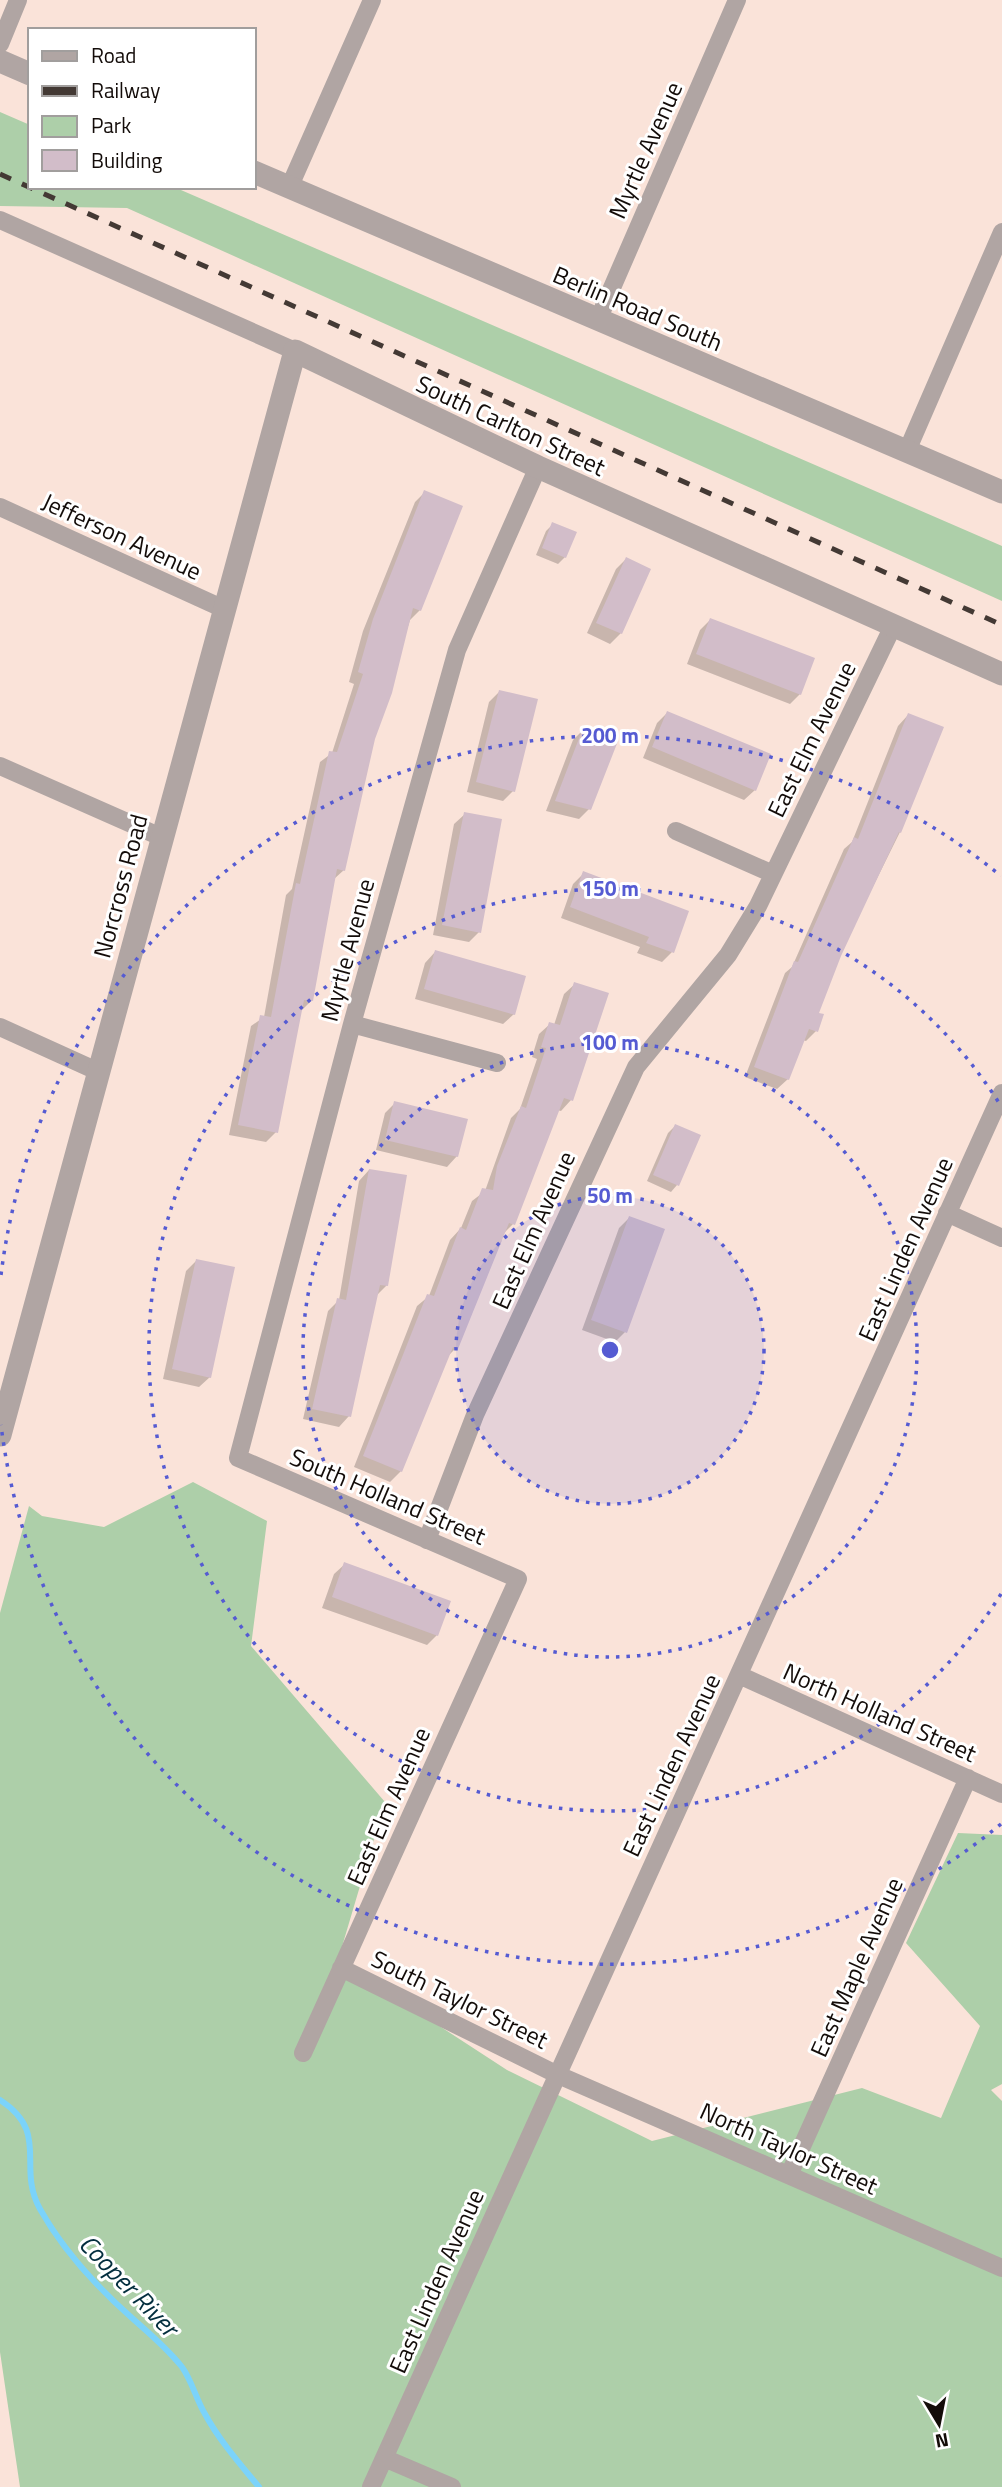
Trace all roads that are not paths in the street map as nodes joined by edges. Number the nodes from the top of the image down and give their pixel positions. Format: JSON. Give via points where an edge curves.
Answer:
{"nodes":[{"id":1,"x":18,"y":0,"type":"edge"},
{"id":2,"x":372,"y":0,"type":"edge"},
{"id":3,"x":737,"y":0,"type":"edge"},
{"id":4,"x":0,"y":44,"type":"edge"},
{"id":5,"x":0,"y":61,"type":"edge"},
{"id":6,"x":28,"y":73,"type":"edge"},
{"id":7,"x":256,"y":173,"type":"edge"},
{"id":8,"x":289,"y":188,"type":"junction"},
{"id":9,"x":0,"y":220,"type":"edge"},
{"id":10,"x":1002,"y":232,"type":"edge"},
{"id":11,"x":598,"y":320,"type":"junction"},
{"id":12,"x":295,"y":351,"type":"junction"},
{"id":13,"x":907,"y":451,"type":"junction"},
{"id":14,"x":538,"y":467,"type":"junction"},
{"id":15,"x":1002,"y":492,"type":"edge"},
{"id":16,"x":0,"y":506,"type":"edge"},
{"id":17,"x":224,"y":609,"type":"junction"},
{"id":18,"x":892,"y":626,"type":"junction"},
{"id":19,"x":1002,"y":674,"type":"edge"},
{"id":20,"x":0,"y":766,"type":"edge"},
{"id":21,"x":676,"y":831,"type":"dead end"},
{"id":22,"x":161,"y":837,"type":"junction"},
{"id":23,"x":773,"y":874,"type":"junction"},
{"id":24,"x":352,"y":1024,"type":"junction"},
{"id":25,"x":0,"y":1027,"type":"edge"},
{"id":26,"x":497,"y":1063,"type":"dead end"},
{"id":27,"x":97,"y":1071,"type":"junction"},
{"id":28,"x":1002,"y":1093,"type":"edge"},
{"id":29,"x":947,"y":1213,"type":"junction"},
{"id":30,"x":1002,"y":1238,"type":"edge"},
{"id":31,"x":0,"y":1435,"type":"edge"},
{"id":32,"x":238,"y":1458,"type":"joint"},
{"id":33,"x":427,"y":1540,"type":"junction"},
{"id":34,"x":518,"y":1579,"type":"joint"},
{"id":35,"x":739,"y":1675,"type":"junction"},
{"id":36,"x":968,"y":1778,"type":"junction"},
{"id":37,"x":1002,"y":1794,"type":"edge"},
{"id":38,"x":341,"y":1968,"type":"junction"},
{"id":39,"x":303,"y":2053,"type":"dead end"},
{"id":40,"x":556,"y":2074,"type":"junction"},
{"id":41,"x":789,"y":2175,"type":"junction"},
{"id":42,"x":1002,"y":2268,"type":"edge"},
{"id":43,"x":384,"y":2458,"type":"junction"},
{"id":44,"x":370,"y":2487,"type":"edge"},
{"id":45,"x":453,"y":2487,"type":"edge"}],
"edges":[{"from":1,"to":4,"type":"street"},
{"from":2,"to":8,"type":"street"},
{"from":3,"to":11,"type":"street","name":"Myrtle Avenue"},
{"from":5,"to":6,"type":"street"},
{"from":7,"to":8,"type":"street","name":"Berlin Road South"},
{"from":8,"to":11,"type":"street","name":"Berlin Road South"},
{"from":9,"to":12,"type":"street","name":"South Carlton Street"},
{"from":10,"to":13,"type":"street"},
{"from":11,"to":13,"type":"street","name":"Berlin Road South"},
{"from":12,"to":14,"type":"street","name":"South Carlton Street"},
{"from":12,"to":17,"type":"street","name":"Norcross Road"},
{"from":13,"to":15,"type":"street","name":"Berlin Road South"},
{"from":14,"to":18,"type":"street","name":"South Carlton Street"},
{"from":14,"to":24,"type":"street","name":"Myrtle Avenue","via":[[457,650]]},
{"from":16,"to":17,"type":"street","name":"Jefferson Avenue"},
{"from":17,"to":22,"type":"street","name":"Norcross Road"},
{"from":18,"to":19,"type":"street","name":"South Carlton Street"},
{"from":18,"to":23,"type":"street","name":"East Elm Avenue"},
{"from":20,"to":22,"type":"street"},
{"from":21,"to":23,"type":"street"},
{"from":22,"to":27,"type":"street","name":"Norcross Road"},
{"from":23,"to":33,"type":"street","name":"East Elm Avenue","via":[[728,955],[636,1067],[475,1415]]},
{"from":24,"to":26,"type":"street"},
{"from":24,"to":32,"type":"street","name":"Myrtle Avenue"},
{"from":25,"to":27,"type":"street"},
{"from":27,"to":31,"type":"street","name":"Norcross Road"},
{"from":28,"to":29,"type":"street","name":"East Linden Avenue"},
{"from":29,"to":30,"type":"street"},
{"from":29,"to":35,"type":"street","name":"East Linden Avenue"},
{"from":32,"to":33,"type":"street","name":"South Holland Street"},
{"from":33,"to":34,"type":"street","name":"South Holland Street"},
{"from":34,"to":38,"type":"street","name":"East Elm Avenue"},
{"from":35,"to":36,"type":"street","name":"North Holland Street"},
{"from":35,"to":40,"type":"street","name":"East Linden Avenue"},
{"from":36,"to":37,"type":"street","name":"North Holland Street"},
{"from":36,"to":41,"type":"street","name":"East Maple Avenue"},
{"from":38,"to":39,"type":"street","name":"East Elm Avenue"},
{"from":38,"to":40,"type":"street","name":"South Taylor Street"},
{"from":40,"to":41,"type":"street","name":"North Taylor Street"},
{"from":40,"to":43,"type":"street","name":"East Linden Avenue"},
{"from":41,"to":42,"type":"street","name":"North Taylor Street"},
{"from":43,"to":44,"type":"street","name":"East Linden Avenue"},
{"from":43,"to":45,"type":"street"}]}
